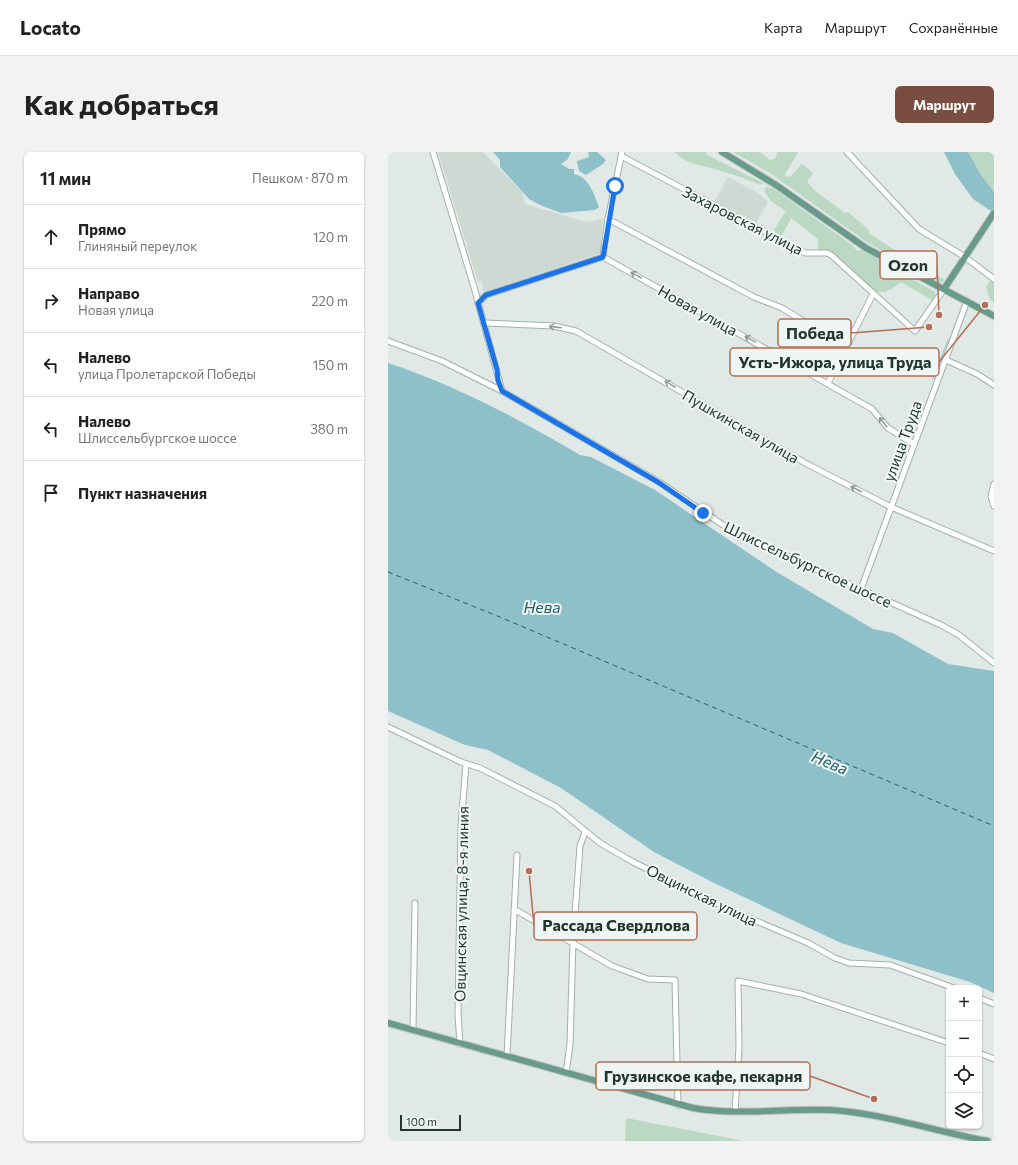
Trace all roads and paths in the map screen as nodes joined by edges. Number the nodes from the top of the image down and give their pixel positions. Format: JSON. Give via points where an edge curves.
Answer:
{"nodes":[{"id":1,"x":433,"y":152,"type":"edge"},
{"id":2,"x":722,"y":152,"type":"edge"},
{"id":3,"x":847,"y":152,"type":"edge"},
{"id":4,"x":622,"y":154,"type":"edge"},
{"id":5,"x":994,"y":213,"type":"edge"},
{"id":6,"x":608,"y":219,"type":"junction"},
{"id":7,"x":603,"y":257,"type":"junction"},
{"id":8,"x":965,"y":257,"type":"junction"},
{"id":9,"x":994,"y":279,"type":"edge"},
{"id":10,"x":474,"y":287,"type":"junction"},
{"id":11,"x":944,"y":289,"type":"junction"},
{"id":12,"x":873,"y":294,"type":"junction"},
{"id":13,"x":486,"y":295,"type":"junction"},
{"id":14,"x":967,"y":302,"type":"junction"},
{"id":15,"x":478,"y":303,"type":"junction"},
{"id":16,"x":994,"y":316,"type":"edge"},
{"id":17,"x":484,"y":324,"type":"junction"},
{"id":18,"x":388,"y":341,"type":"edge"},
{"id":19,"x":846,"y":347,"type":"junction"},
{"id":20,"x":946,"y":360,"type":"junction"},
{"id":21,"x":828,"y":383,"type":"junction"},
{"id":22,"x":994,"y":385,"type":"edge"},
{"id":23,"x":502,"y":391,"type":"junction"},
{"id":24,"x":914,"y":444,"type":"junction"},
{"id":25,"x":994,"y":484,"type":"edge"},
{"id":26,"x":994,"y":506,"type":"edge"},
{"id":27,"x":891,"y":507,"type":"junction"},
{"id":28,"x":994,"y":551,"type":"edge"},
{"id":29,"x":861,"y":589,"type":"junction"},
{"id":30,"x":994,"y":663,"type":"edge"},
{"id":31,"x":388,"y":727,"type":"edge"},
{"id":32,"x":466,"y":764,"type":"junction"},
{"id":33,"x":584,"y":832,"type":"junction"},
{"id":34,"x":518,"y":855,"type":"dead end"},
{"id":35,"x":415,"y":903,"type":"dead end"},
{"id":36,"x":514,"y":909,"type":"junction"},
{"id":37,"x":573,"y":942,"type":"junction"},
{"id":38,"x":946,"y":985,"type":"edge"},
{"id":39,"x":982,"y":999,"type":"edge"},
{"id":40,"x":994,"y":1004,"type":"edge"},
{"id":41,"x":388,"y":1023,"type":"edge"},
{"id":42,"x":413,"y":1030,"type":"junction"},
{"id":43,"x":946,"y":1042,"type":"edge"},
{"id":44,"x":460,"y":1044,"type":"junction"},
{"id":45,"x":982,"y":1054,"type":"edge"},
{"id":46,"x":507,"y":1056,"type":"junction"},
{"id":47,"x":994,"y":1059,"type":"edge"},
{"id":48,"x":566,"y":1072,"type":"junction"},
{"id":49,"x":678,"y":1105,"type":"junction"},
{"id":50,"x":735,"y":1112,"type":"junction"},
{"id":51,"x":986,"y":1141,"type":"edge"}],
"edges":[{"from":1,"to":10,"type":"street"},
{"from":2,"to":11,"type":"main road","via":[[776,185],[866,248]]},
{"from":3,"to":8,"type":"street","via":[[919,229]]},
{"from":4,"to":6,"type":"street"},
{"from":4,"to":12,"type":"street","name":"Захаровская улица","via":[[805,253],[831,255]]},
{"from":5,"to":8,"type":"main road"},
{"from":6,"to":7,"type":"street"},
{"from":6,"to":19,"type":"street","via":[[754,297],[782,308]]},
{"from":7,"to":13,"type":"street"},
{"from":21,"to":7,"type":"street","name":"Новая улица","one_way":true},
{"from":8,"to":9,"type":"street"},
{"from":8,"to":11,"type":"main road"},
{"from":10,"to":13,"type":"street"},
{"from":10,"to":15,"type":"street"},
{"from":11,"to":12,"type":"street","name":"Захаровская улица","via":[[915,331]]},
{"from":11,"to":14,"type":"main road"},
{"from":12,"to":19,"type":"street"},
{"from":13,"to":15,"type":"street"},
{"from":14,"to":16,"type":"main road"},
{"from":14,"to":20,"type":"street","name":"улица Труда"},
{"from":15,"to":17,"type":"street"},
{"from":17,"to":23,"type":"street"},
{"from":27,"to":17,"type":"street","name":"Пушкинская улица","one_way":true,"via":[[807,464],[576,330],[554,326]]},
{"from":18,"to":23,"type":"street","name":"Шлиссельбургское шоссе","via":[[442,361]]},
{"from":19,"to":21,"type":"street"},
{"from":20,"to":22,"type":"street"},
{"from":20,"to":24,"type":"street","name":"улица Труда"},
{"from":24,"to":21,"type":"street","name":"Новая улица","one_way":true,"via":[[888,428],[872,409]]},
{"from":23,"to":29,"type":"street","name":"Шлиссельбургское шоссе","via":[[658,482],[723,525]]},
{"from":24,"to":27,"type":"street","name":"улица Труда"},
{"from":25,"to":26,"type":"street","via":[[991,496]]},
{"from":27,"to":28,"type":"street","name":"Пушкинская улица"},
{"from":27,"to":29,"type":"street","name":"улица Труда"},
{"from":29,"to":30,"type":"street","name":"Шлиссельбургское шоссе","via":[[946,627]]},
{"from":31,"to":32,"type":"street","name":"Овцинская улица"},
{"from":32,"to":33,"type":"street","name":"Овцинская улица","via":[[480,768],[555,806],[569,815]]},
{"from":32,"to":44,"type":"street","name":"Овцинская улица, 8-я линия","via":[[461,826],[458,1015]]},
{"from":33,"to":37,"type":"street","via":[[580,846]]},
{"from":33,"to":38,"type":"street","name":"Овцинская улица","via":[[639,865],[732,911],[808,942],[835,958],[849,963],[890,965]]},
{"from":34,"to":36,"type":"street"},
{"from":35,"to":42,"type":"street"},
{"from":36,"to":37,"type":"street"},
{"from":36,"to":46,"type":"street"},
{"from":37,"to":48,"type":"street","via":[[570,1044]]},
{"from":37,"to":49,"type":"street","via":[[612,966],[648,979],[675,980]]},
{"from":39,"to":40,"type":"street"},
{"from":41,"to":42,"type":"main road"},
{"from":42,"to":44,"type":"main road"},
{"from":43,"to":50,"type":"street","via":[[801,994],[738,981],[739,1047]]},
{"from":44,"to":46,"type":"main road"},
{"from":45,"to":47,"type":"street"},
{"from":46,"to":48,"type":"main road"},
{"from":48,"to":49,"type":"main road"},
{"from":49,"to":50,"type":"main road","via":[[701,1110]]},
{"from":50,"to":51,"type":"main road","via":[[845,1111]]}]}
